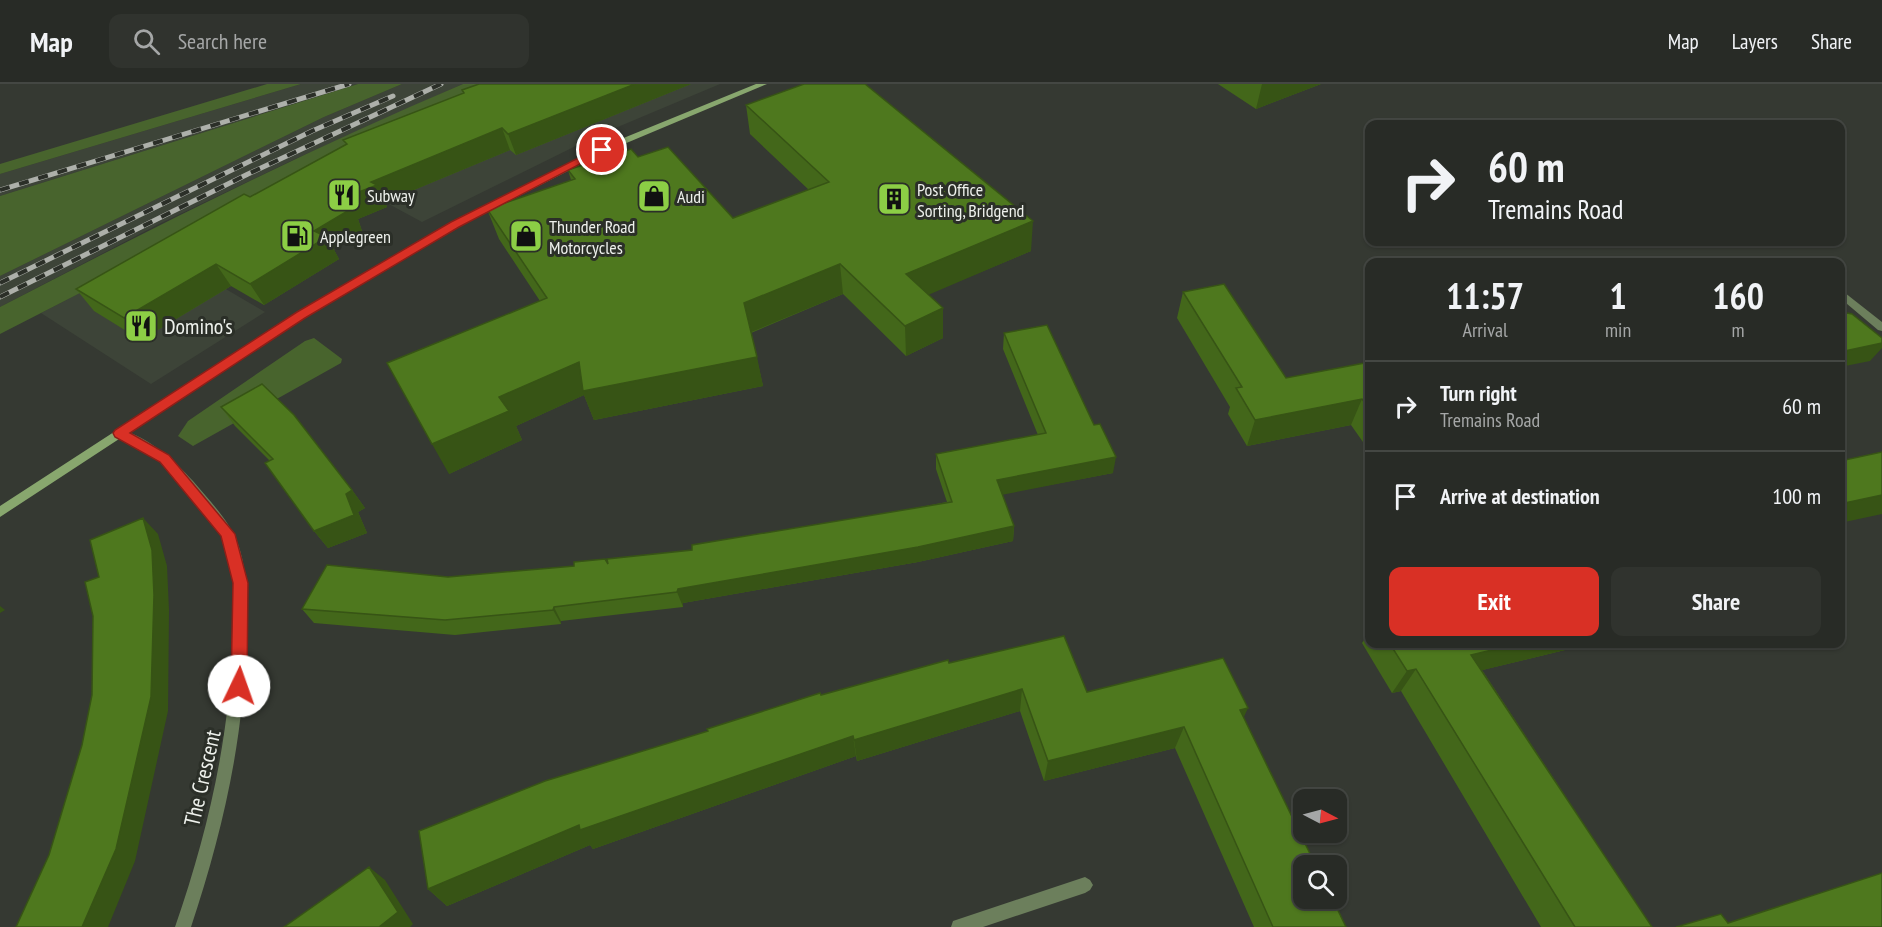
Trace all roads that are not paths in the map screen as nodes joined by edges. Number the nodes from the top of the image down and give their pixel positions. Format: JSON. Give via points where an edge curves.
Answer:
{"nodes":[{"id":1,"x":763,"y":84,"type":"edge"},
{"id":2,"x":1845,"y":296,"type":"edge"},
{"id":3,"x":1882,"y":328,"type":"edge"},
{"id":4,"x":120,"y":433,"type":"junction"},
{"id":5,"x":0,"y":512,"type":"edge"},
{"id":6,"x":1084,"y":885,"type":"dead end"},
{"id":7,"x":183,"y":927,"type":"edge"},
{"id":8,"x":958,"y":927,"type":"edge"}],
"edges":[{"from":1,"to":4,"type":"main road","via":[[602,150],[455,225],[301,315]]},
{"from":2,"to":3,"type":"street"},
{"from":4,"to":5,"type":"main road"},
{"from":4,"to":7,"type":"street","name":"The Crescent","via":[[165,459],[196,494],[228,534],[241,583],[241,664],[235,730],[219,808]]},
{"from":6,"to":8,"type":"street"}]}
